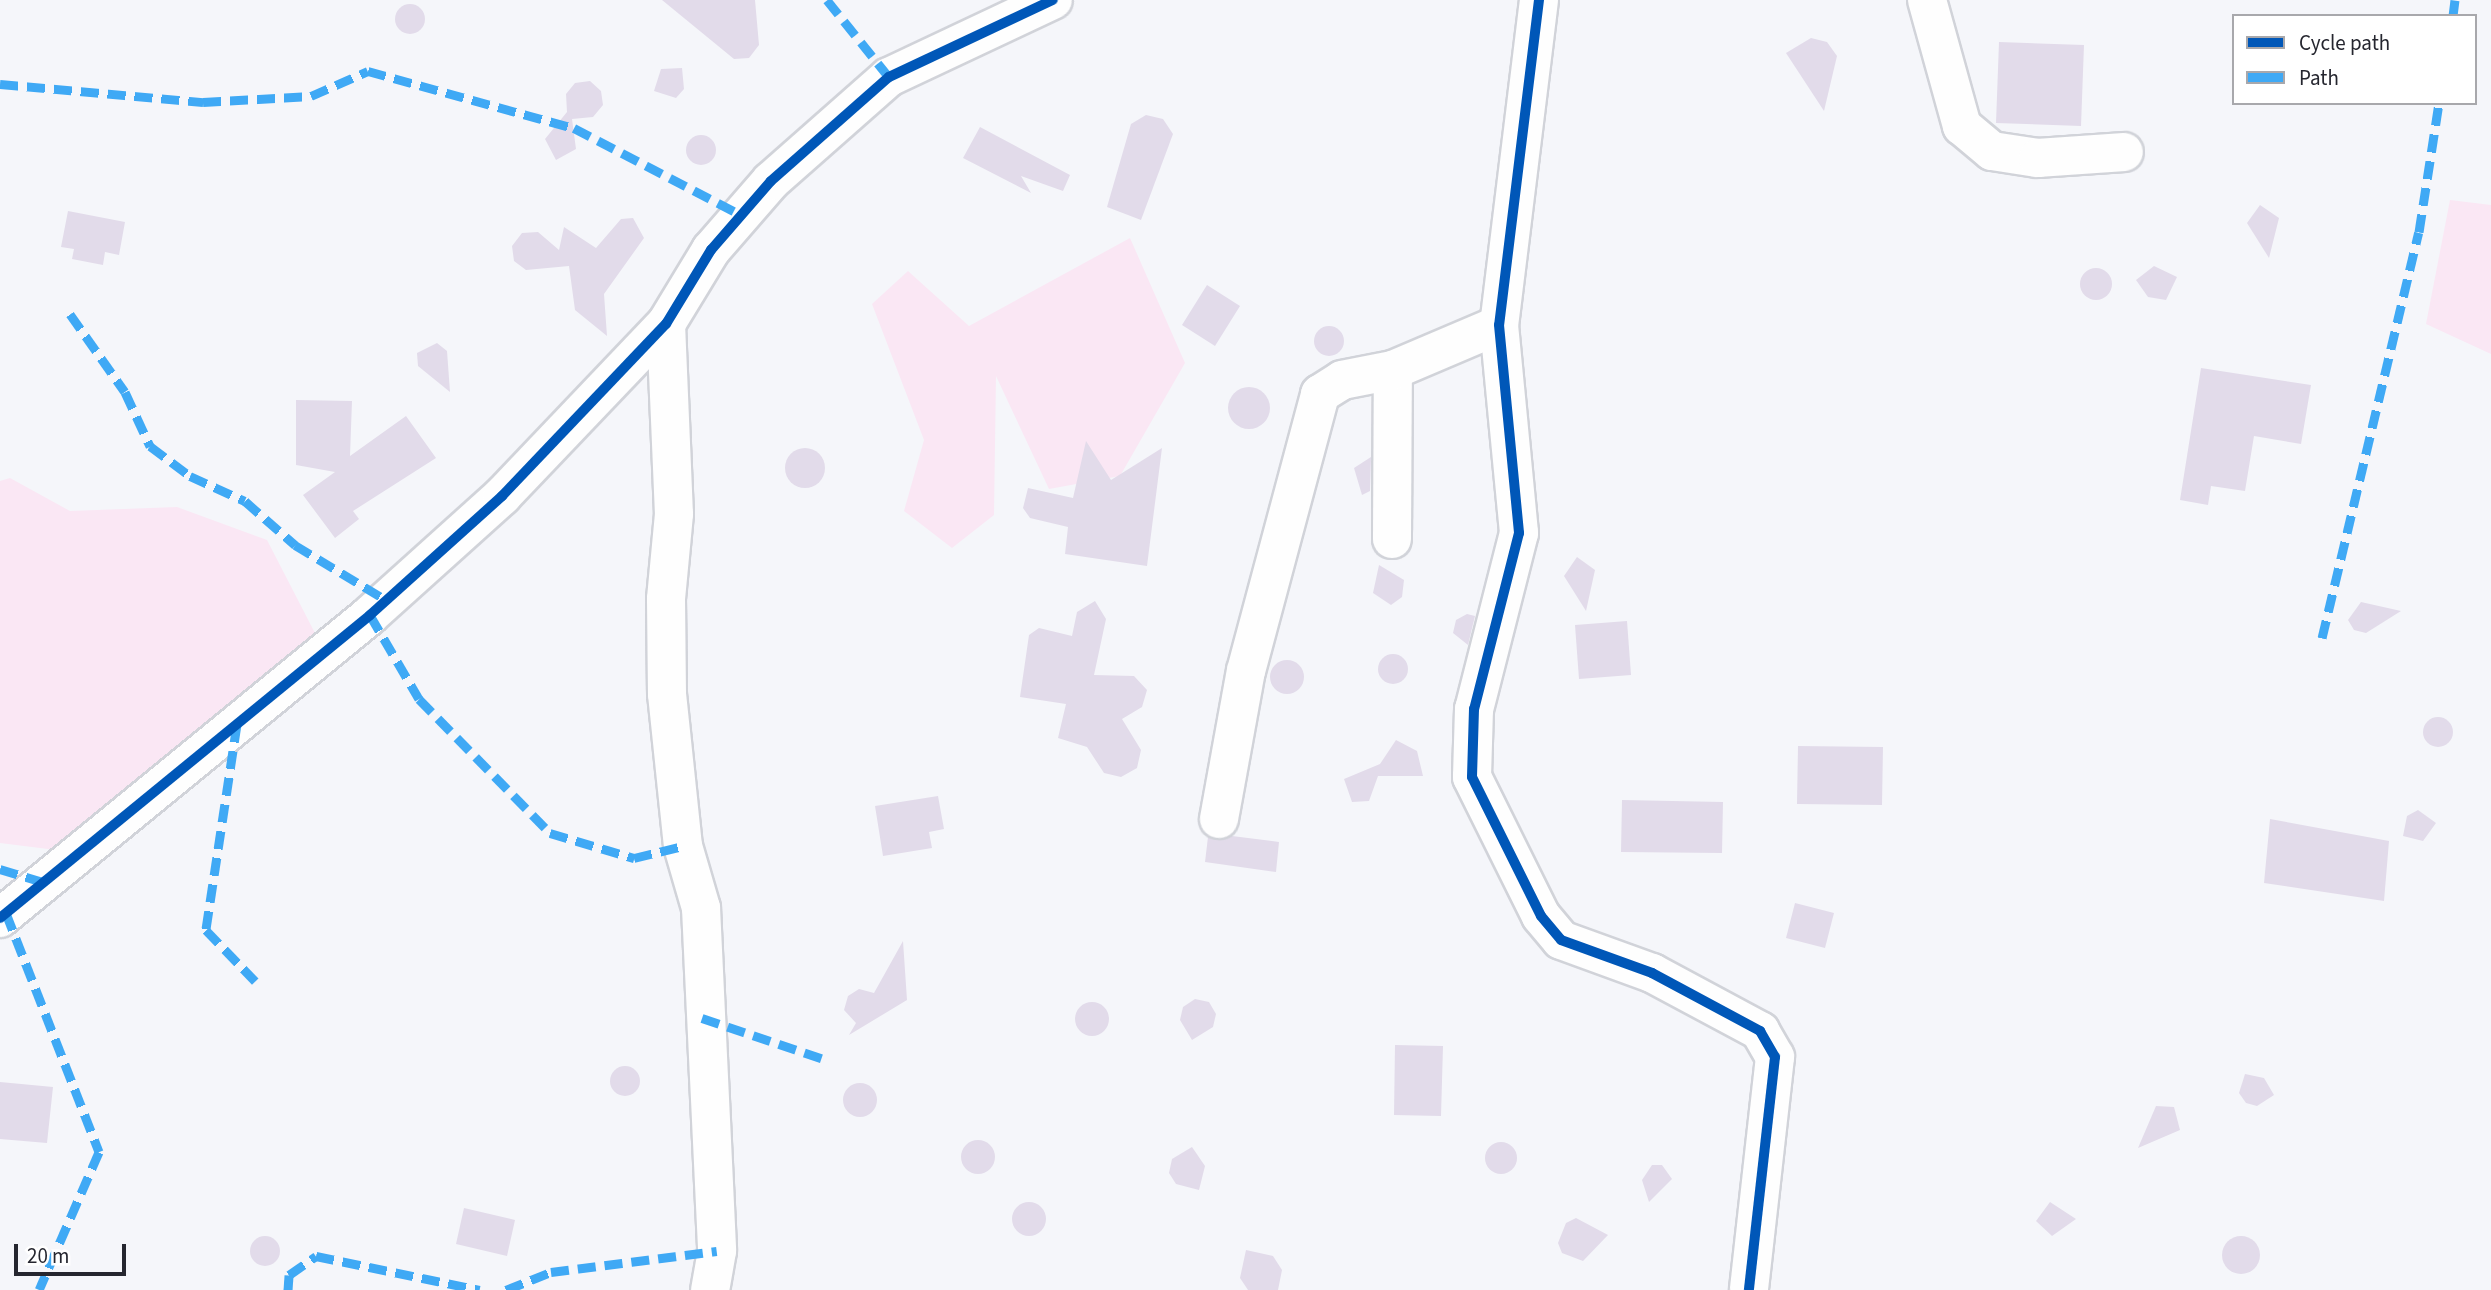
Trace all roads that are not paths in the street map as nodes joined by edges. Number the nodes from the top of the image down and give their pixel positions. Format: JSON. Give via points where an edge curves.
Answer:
{"nodes":[{"id":1,"x":1053,"y":0,"type":"edge"},
{"id":2,"x":1539,"y":0,"type":"edge"},
{"id":3,"x":1927,"y":0,"type":"edge"},
{"id":4,"x":2124,"y":152,"type":"dead end"},
{"id":5,"x":666,"y":324,"type":"junction"},
{"id":6,"x":1499,"y":325,"type":"junction"},
{"id":7,"x":1393,"y":370,"type":"junction"},
{"id":8,"x":1392,"y":539,"type":"dead end"},
{"id":9,"x":1219,"y":819,"type":"dead end"},
{"id":10,"x":0,"y":918,"type":"edge"},
{"id":11,"x":710,"y":1290,"type":"edge"},
{"id":12,"x":1749,"y":1290,"type":"edge"}],
"edges":[{"from":1,"to":5,"type":"street","via":[[890,77],[771,181],[711,250]]},
{"from":2,"to":6,"type":"street"},
{"from":3,"to":4,"type":"street","via":[[1962,126],[1992,151],[2038,158]]},
{"from":5,"to":10,"type":"street","via":[[573,427],[370,615]]},
{"from":5,"to":11,"type":"street","via":[[674,514],[666,599],[667,694],[683,846],[701,908],[717,1251]]},
{"from":6,"to":7,"type":"street"},
{"from":6,"to":12,"type":"street","via":[[1519,533],[1474,709],[1472,777],[1541,916],[1561,940],[1652,973],[1760,1031],[1775,1057]]},
{"from":7,"to":8,"type":"street"},
{"from":7,"to":9,"type":"street","via":[[1342,380],[1320,394],[1247,671]]}]}
